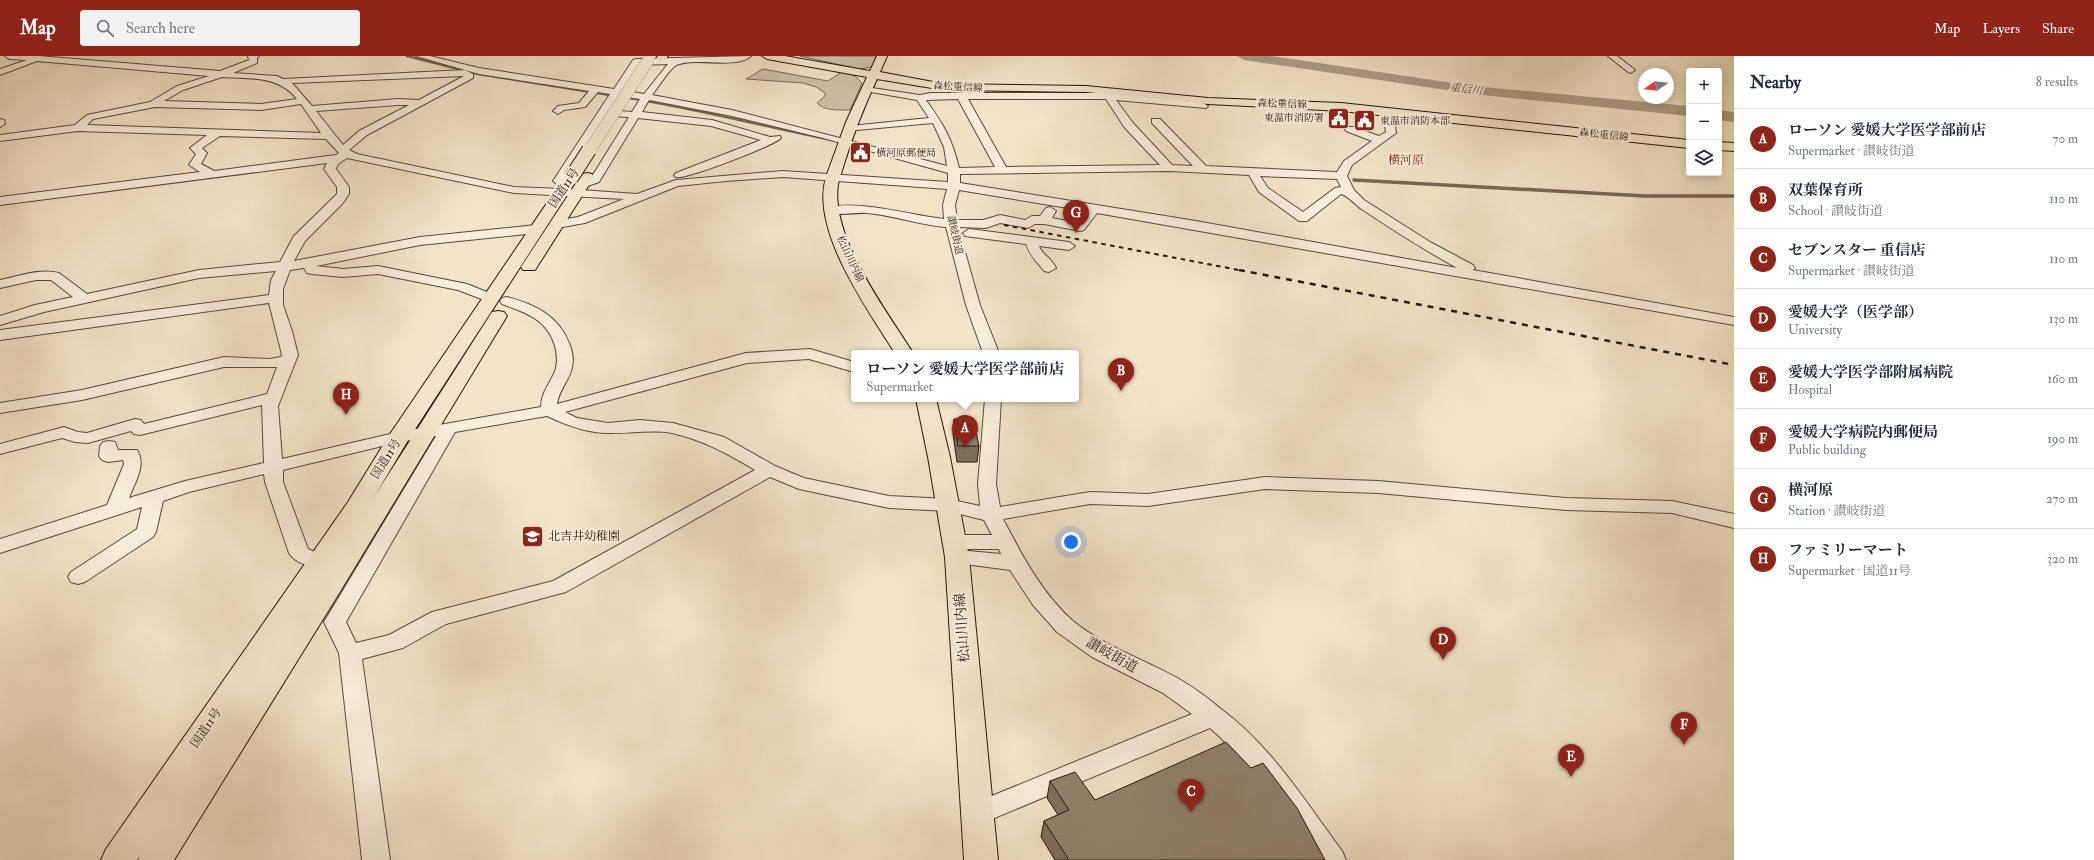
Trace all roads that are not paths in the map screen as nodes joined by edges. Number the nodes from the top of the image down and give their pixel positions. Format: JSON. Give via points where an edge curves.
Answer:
{"nodes":[{"id":1,"x":9,"y":56,"type":"edge"},
{"id":2,"x":255,"y":56,"type":"edge"},
{"id":3,"x":420,"y":56,"type":"edge"},
{"id":4,"x":747,"y":56,"type":"edge"},
{"id":5,"x":767,"y":56,"type":"edge"},
{"id":6,"x":1612,"y":56,"type":"edge"},
{"id":7,"x":45,"y":57,"type":"edge"},
{"id":8,"x":656,"y":58,"type":"edge"},
{"id":9,"x":682,"y":62,"type":"junction"},
{"id":10,"x":878,"y":66,"type":"edge"},
{"id":11,"x":1631,"y":70,"type":"dead end"},
{"id":12,"x":479,"y":71,"type":"junction"},
{"id":13,"x":0,"y":72,"type":"edge"},
{"id":14,"x":224,"y":74,"type":"junction"},
{"id":15,"x":284,"y":81,"type":"junction"},
{"id":16,"x":596,"y":89,"type":"junction"},
{"id":17,"x":868,"y":89,"type":"junction"},
{"id":18,"x":615,"y":92,"type":"junction"},
{"id":19,"x":1109,"y":96,"type":"junction"},
{"id":20,"x":646,"y":97,"type":"junction"},
{"id":21,"x":962,"y":97,"type":"junction"},
{"id":22,"x":920,"y":98,"type":"junction"},
{"id":23,"x":303,"y":101,"type":"junction"},
{"id":24,"x":420,"y":102,"type":"junction"},
{"id":25,"x":155,"y":104,"type":"junction"},
{"id":26,"x":1204,"y":106,"type":"dead end"},
{"id":27,"x":310,"y":110,"type":"junction"},
{"id":28,"x":558,"y":111,"type":"dead end"},
{"id":29,"x":1388,"y":112,"type":"junction"},
{"id":30,"x":603,"y":113,"type":"junction"},
{"id":31,"x":636,"y":114,"type":"junction"},
{"id":32,"x":932,"y":117,"type":"junction"},
{"id":33,"x":1156,"y":121,"type":"dead end"},
{"id":34,"x":880,"y":125,"type":"junction"},
{"id":35,"x":78,"y":128,"type":"junction"},
{"id":36,"x":1350,"y":129,"type":"dead end"},
{"id":37,"x":799,"y":130,"type":"junction"},
{"id":38,"x":850,"y":130,"type":"junction"},
{"id":39,"x":217,"y":133,"type":"junction"},
{"id":40,"x":330,"y":136,"type":"junction"},
{"id":41,"x":892,"y":137,"type":"dead end"},
{"id":42,"x":0,"y":138,"type":"edge"},
{"id":43,"x":771,"y":140,"type":"junction"},
{"id":44,"x":1379,"y":140,"type":"junction"},
{"id":45,"x":1686,"y":144,"type":"edge"},
{"id":46,"x":1722,"y":146,"type":"edge"},
{"id":47,"x":1734,"y":147,"type":"edge"},
{"id":48,"x":343,"y":154,"type":"junction"},
{"id":49,"x":1169,"y":168,"type":"junction"},
{"id":50,"x":1202,"y":169,"type":"junction"},
{"id":51,"x":1002,"y":170,"type":"junction"},
{"id":52,"x":1253,"y":172,"type":"junction"},
{"id":53,"x":210,"y":173,"type":"junction"},
{"id":54,"x":954,"y":176,"type":"junction"},
{"id":55,"x":1341,"y":176,"type":"junction"},
{"id":56,"x":833,"y":178,"type":"junction"},
{"id":57,"x":573,"y":186,"type":"junction"},
{"id":58,"x":657,"y":189,"type":"junction"},
{"id":59,"x":1349,"y":192,"type":"junction"},
{"id":60,"x":641,"y":196,"type":"junction"},
{"id":61,"x":0,"y":201,"type":"edge"},
{"id":62,"x":1056,"y":202,"type":"junction"},
{"id":63,"x":1094,"y":208,"type":"junction"},
{"id":64,"x":832,"y":211,"type":"junction"},
{"id":65,"x":1044,"y":220,"type":"junction"},
{"id":66,"x":546,"y":226,"type":"junction"},
{"id":67,"x":953,"y":228,"type":"junction"},
{"id":68,"x":984,"y":229,"type":"junction"},
{"id":69,"x":1032,"y":241,"type":"junction"},
{"id":70,"x":1069,"y":246,"type":"dead end"},
{"id":71,"x":307,"y":264,"type":"junction"},
{"id":72,"x":285,"y":266,"type":"junction"},
{"id":73,"x":1049,"y":268,"type":"dead end"},
{"id":74,"x":1485,"y":276,"type":"junction"},
{"id":75,"x":0,"y":284,"type":"edge"},
{"id":76,"x":84,"y":298,"type":"junction"},
{"id":77,"x":275,"y":298,"type":"junction"},
{"id":78,"x":500,"y":300,"type":"junction"},
{"id":79,"x":0,"y":321,"type":"edge"},
{"id":80,"x":1734,"y":321,"type":"edge"},
{"id":81,"x":0,"y":335,"type":"edge"},
{"id":82,"x":902,"y":350,"type":"edge"},
{"id":83,"x":990,"y":350,"type":"edge"},
{"id":84,"x":288,"y":361,"type":"junction"},
{"id":85,"x":851,"y":366,"type":"edge"},
{"id":86,"x":274,"y":397,"type":"junction"},
{"id":87,"x":927,"y":402,"type":"edge"},
{"id":88,"x":994,"y":402,"type":"edge"},
{"id":89,"x":0,"y":408,"type":"edge"},
{"id":90,"x":549,"y":411,"type":"junction"},
{"id":91,"x":437,"y":432,"type":"junction"},
{"id":92,"x":399,"y":437,"type":"junction"},
{"id":93,"x":108,"y":446,"type":"dead end"},
{"id":94,"x":0,"y":449,"type":"edge"},
{"id":95,"x":273,"y":466,"type":"junction"},
{"id":96,"x":769,"y":470,"type":"junction"},
{"id":97,"x":154,"y":497,"type":"junction"},
{"id":98,"x":948,"y":505,"type":"junction"},
{"id":99,"x":115,"y":509,"type":"junction"},
{"id":100,"x":991,"y":515,"type":"junction"},
{"id":101,"x":1734,"y":521,"type":"edge"},
{"id":102,"x":1004,"y":542,"type":"junction"},
{"id":103,"x":0,"y":546,"type":"edge"},
{"id":104,"x":956,"y":549,"type":"junction"},
{"id":105,"x":318,"y":561,"type":"junction"},
{"id":106,"x":1016,"y":563,"type":"junction"},
{"id":107,"x":78,"y":577,"type":"dead end"},
{"id":108,"x":350,"y":653,"type":"junction"},
{"id":109,"x":1214,"y":716,"type":"junction"},
{"id":110,"x":976,"y":814,"type":"junction"},
{"id":111,"x":118,"y":860,"type":"edge"},
{"id":112,"x":155,"y":860,"type":"edge"},
{"id":113,"x":376,"y":860,"type":"edge"},
{"id":114,"x":981,"y":860,"type":"edge"},
{"id":115,"x":1332,"y":860,"type":"edge"}],
"edges":[{"from":1,"to":7,"type":"street"},
{"from":2,"to":14,"type":"street","via":[[252,57],[254,61]]},
{"from":3,"to":12,"type":"street","via":[[467,64]]},
{"from":4,"to":9,"type":"street","via":[[737,60]]},
{"from":5,"to":10,"type":"main road","name":"森松重信線"},
{"from":6,"to":11,"type":"street"},
{"from":7,"to":13,"type":"street"},
{"from":7,"to":14,"type":"street"},
{"from":8,"to":57,"type":"main road","name":"国道11号"},
{"from":9,"to":18,"type":"street","via":[[636,62]]},
{"from":9,"to":20,"type":"street","via":[[672,64]]},
{"from":10,"to":17,"type":"main road","name":"松山川内線"},
{"from":10,"to":29,"type":"main road","name":"森松重信線","via":[[929,85],[957,88],[1086,89],[1208,101],[1352,104]]},
{"from":12,"to":15,"type":"street","via":[[396,78],[341,77]]},
{"from":12,"to":16,"type":"street"},
{"from":12,"to":24,"type":"street"},
{"from":14,"to":15,"type":"street","via":[[269,77]]},
{"from":14,"to":25,"type":"street","via":[[180,88]]},
{"from":15,"to":23,"type":"street"},
{"from":16,"to":18,"type":"street"},
{"from":16,"to":28,"type":"street","via":[[582,105],[561,108]]},
{"from":17,"to":22,"type":"street"},
{"from":17,"to":38,"type":"main road","name":"松山川内線"},
{"from":18,"to":20,"type":"street"},
{"from":18,"to":30,"type":"street"},
{"from":19,"to":21,"type":"street"},
{"from":19,"to":26,"type":"street"},
{"from":19,"to":49,"type":"street","via":[[1129,126]]},
{"from":20,"to":31,"type":"street"},
{"from":20,"to":37,"type":"street","via":[[732,113]]},
{"from":21,"to":22,"type":"street"},
{"from":21,"to":51,"type":"street","via":[[982,128]]},
{"from":22,"to":32,"type":"street","name":"讃岐街道"},
{"from":23,"to":25,"type":"street","via":[[261,107]]},
{"from":23,"to":27,"type":"street"},
{"from":24,"to":27,"type":"street"},
{"from":24,"to":48,"type":"street","via":[[362,133]]},
{"from":25,"to":35,"type":"street","via":[[90,117]]},
{"from":27,"to":40,"type":"street"},
{"from":29,"to":44,"type":"street","via":[[1392,130]]},
{"from":29,"to":45,"type":"main road","name":"森松重信線"},
{"from":30,"to":31,"type":"street"},
{"from":30,"to":57,"type":"street","via":[[558,181]]},
{"from":31,"to":43,"type":"street","via":[[712,123]]},
{"from":31,"to":57,"type":"street","via":[[595,180]]},
{"from":32,"to":34,"type":"street"},
{"from":32,"to":38,"type":"street","via":[[896,115]]},
{"from":32,"to":54,"type":"street","name":"讃岐街道","via":[[941,128],[949,147]]},
{"from":33,"to":50,"type":"street"},
{"from":34,"to":38,"type":"street"},
{"from":34,"to":41,"type":"street"},
{"from":35,"to":39,"type":"street"},
{"from":35,"to":42,"type":"street"},
{"from":36,"to":44,"type":"street"},
{"from":37,"to":38,"type":"street"},
{"from":37,"to":43,"type":"street"},
{"from":38,"to":54,"type":"street"},
{"from":38,"to":56,"type":"main road","name":"松山川内線"},
{"from":39,"to":40,"type":"street"},
{"from":39,"to":53,"type":"street","via":[[195,148],[202,153],[195,165]]},
{"from":40,"to":48,"type":"street"},
{"from":43,"to":58,"type":"street","via":[[697,170],[672,177],[658,184]]},
{"from":44,"to":55,"type":"street","via":[[1348,163]]},
{"from":46,"to":47,"type":"main road"},
{"from":48,"to":53,"type":"street"},
{"from":48,"to":57,"type":"street","via":[[514,190]]},
{"from":48,"to":72,"type":"street","via":[[333,162],[330,169],[343,187],[344,194],[299,239]]},
{"from":49,"to":50,"type":"street"},
{"from":49,"to":51,"type":"street"},
{"from":50,"to":52,"type":"street"},
{"from":51,"to":54,"type":"street"},
{"from":52,"to":55,"type":"street"},
{"from":52,"to":59,"type":"street","via":[[1263,190],[1303,218],[1339,190]]},
{"from":53,"to":61,"type":"street"},
{"from":54,"to":56,"type":"street"},
{"from":54,"to":62,"type":"street"},
{"from":54,"to":67,"type":"street","name":"讃岐街道","via":[[949,205]]},
{"from":55,"to":59,"type":"street"},
{"from":56,"to":58,"type":"street","via":[[776,174],[676,183]]},
{"from":56,"to":64,"type":"main road","name":"松山川内線"},
{"from":57,"to":60,"type":"street"},
{"from":57,"to":66,"type":"main road","name":"国道11号"},
{"from":58,"to":60,"type":"street"},
{"from":59,"to":74,"type":"street","via":[[1360,203],[1419,241]]},
{"from":60,"to":66,"type":"street","via":[[581,220]]},
{"from":62,"to":63,"type":"street"},
{"from":62,"to":65,"type":"street"},
{"from":63,"to":65,"type":"street","via":[[1080,227]]},
{"from":63,"to":74,"type":"street"},
{"from":64,"to":67,"type":"street","via":[[857,208]]},
{"from":64,"to":82,"type":"main road","name":"松山川内線","via":[[838,234],[863,288]]},
{"from":65,"to":68,"type":"street","via":[[1032,220],[1028,224],[991,219]]},
{"from":66,"to":71,"type":"street","via":[[420,241]]},
{"from":66,"to":78,"type":"main road","name":"国道11号"},
{"from":67,"to":68,"type":"street"},
{"from":67,"to":83,"type":"street","name":"讃岐街道","via":[[973,305]]},
{"from":68,"to":69,"type":"street"},
{"from":69,"to":70,"type":"street"},
{"from":69,"to":73,"type":"street","via":[[1036,254],[1046,261]]},
{"from":71,"to":72,"type":"street"},
{"from":71,"to":78,"type":"street","via":[[312,270],[343,273],[378,270],[462,287]]},
{"from":72,"to":76,"type":"street","via":[[199,274]]},
{"from":72,"to":77,"type":"street","via":[[278,280]]},
{"from":74,"to":80,"type":"street"},
{"from":75,"to":76,"type":"street","via":[[36,276],[54,276]]},
{"from":76,"to":79,"type":"street"},
{"from":77,"to":81,"type":"street"},
{"from":77,"to":84,"type":"street","via":[[288,343]]},
{"from":78,"to":90,"type":"street","via":[[546,319],[555,331],[565,355],[564,371],[548,397]]},
{"from":78,"to":91,"type":"main road","name":"国道11号"},
{"from":78,"to":92,"type":"main road","name":"国道11号"},
{"from":84,"to":86,"type":"street"},
{"from":84,"to":89,"type":"street","via":[[269,364],[224,362],[82,395]]},
{"from":85,"to":90,"type":"street","via":[[810,354],[746,358]]},
{"from":86,"to":94,"type":"street","via":[[140,430],[135,424],[88,438],[79,438],[64,432]]},
{"from":86,"to":95,"type":"street","via":[[270,406]]},
{"from":87,"to":98,"type":"main road","name":"松山川内線"},
{"from":88,"to":100,"type":"street","name":"讃岐街道","via":[[987,484]]},
{"from":90,"to":91,"type":"street"},
{"from":90,"to":96,"type":"street","via":[[573,422],[608,428],[640,425],[673,428],[718,441]]},
{"from":91,"to":92,"type":"street"},
{"from":91,"to":108,"type":"street","via":[[335,622]]},
{"from":91,"to":112,"type":"main road","name":"国道11号"},
{"from":92,"to":95,"type":"street"},
{"from":92,"to":105,"type":"main road","name":"国道11号","via":[[356,507]]},
{"from":93,"to":99,"type":"street","via":[[108,456],[131,454],[133,464]]},
{"from":95,"to":97,"type":"street","via":[[185,486]]},
{"from":95,"to":105,"type":"street","via":[[274,482],[299,553]]},
{"from":96,"to":98,"type":"street","via":[[799,483],[889,502]]},
{"from":96,"to":108,"type":"street","via":[[559,587],[440,618],[395,642]]},
{"from":97,"to":99,"type":"street"},
{"from":97,"to":107,"type":"street","via":[[146,532]]},
{"from":98,"to":100,"type":"street"},
{"from":98,"to":104,"type":"main road","name":"松山川内線"},
{"from":99,"to":103,"type":"street"},
{"from":100,"to":101,"type":"street","via":[[1090,498],[1148,500],[1265,483],[1378,487],[1566,504],[1672,508]]},
{"from":100,"to":102,"type":"street","name":"讃岐街道"},
{"from":102,"to":104,"type":"street"},
{"from":102,"to":106,"type":"street","name":"讃岐街道"},
{"from":104,"to":106,"type":"street"},
{"from":104,"to":110,"type":"main road","name":"松山川内線"},
{"from":105,"to":111,"type":"main road","name":"国道11号"},
{"from":106,"to":109,"type":"street","name":"讃岐街道","via":[[1041,599],[1065,626],[1100,651],[1171,686]]},
{"from":108,"to":113,"type":"street"},
{"from":109,"to":110,"type":"street"},
{"from":109,"to":115,"type":"street","name":"讃岐街道","via":[[1243,742],[1268,771]]},
{"from":110,"to":114,"type":"main road","name":"松山川内線"}]}
